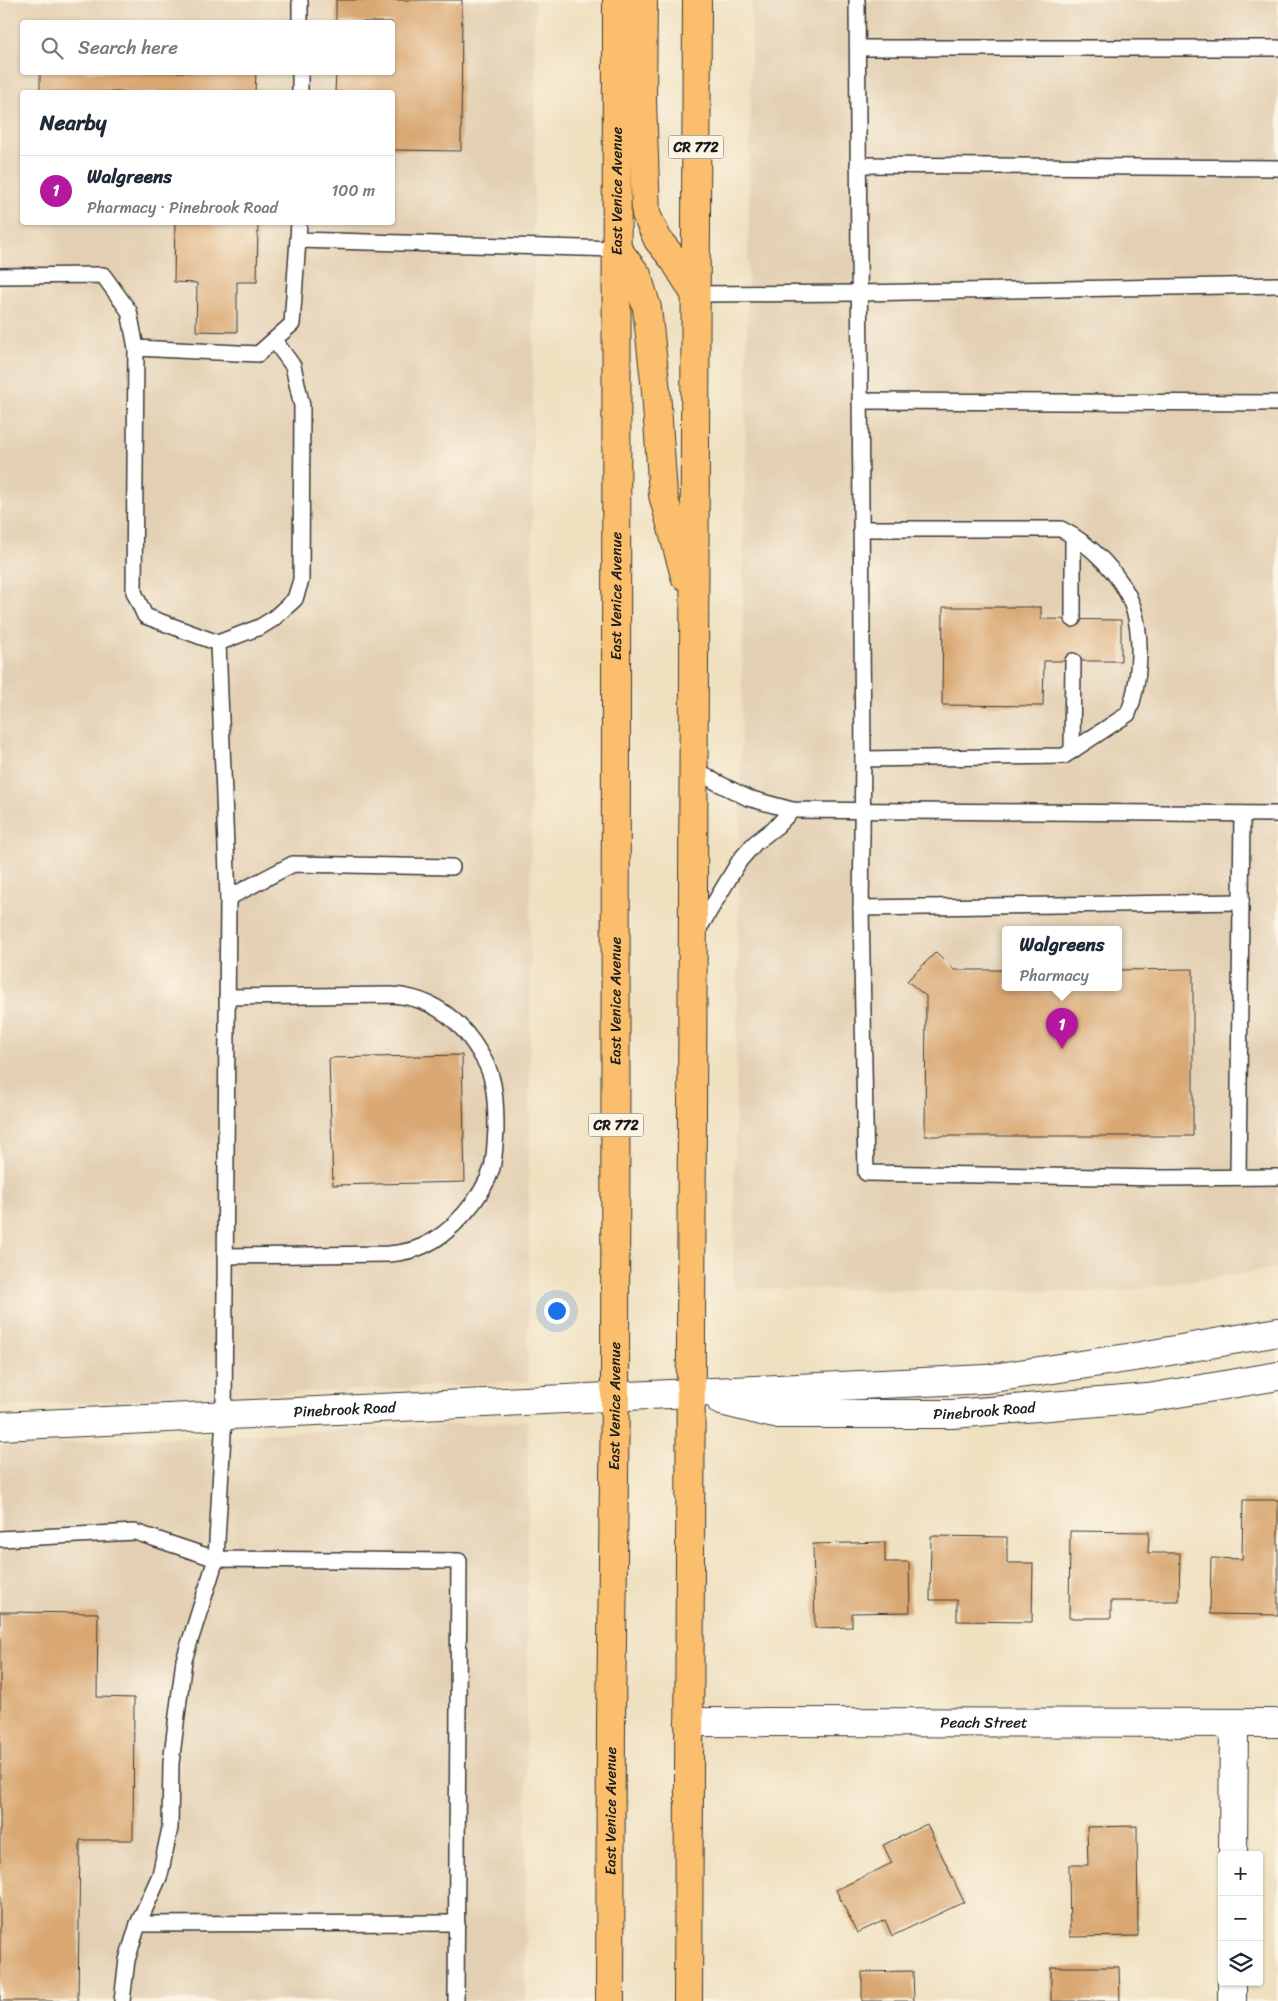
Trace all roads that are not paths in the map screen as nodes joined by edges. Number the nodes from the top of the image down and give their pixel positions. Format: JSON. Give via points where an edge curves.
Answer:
{"nodes":[{"id":1,"x":300,"y":0,"type":"edge"},
{"id":2,"x":617,"y":0,"type":"edge"},
{"id":3,"x":643,"y":0,"type":"edge"},
{"id":4,"x":697,"y":0,"type":"edge"},
{"id":5,"x":857,"y":0,"type":"edge"},
{"id":6,"x":300,"y":20,"type":"edge"},
{"id":7,"x":858,"y":48,"type":"junction"},
{"id":8,"x":1278,"y":48,"type":"edge"},
{"id":9,"x":300,"y":75,"type":"edge"},
{"id":10,"x":300,"y":90,"type":"edge"},
{"id":11,"x":858,"y":165,"type":"junction"},
{"id":12,"x":1278,"y":168,"type":"edge"},
{"id":13,"x":299,"y":225,"type":"edge"},
{"id":14,"x":298,"y":240,"type":"junction"},
{"id":15,"x":617,"y":249,"type":"junction"},
{"id":16,"x":0,"y":276,"type":"edge"},
{"id":17,"x":1278,"y":286,"type":"edge"},
{"id":18,"x":859,"y":293,"type":"junction"},
{"id":19,"x":695,"y":294,"type":"junction"},
{"id":20,"x":274,"y":340,"type":"junction"},
{"id":21,"x":136,"y":348,"type":"junction"},
{"id":22,"x":860,"y":401,"type":"junction"},
{"id":23,"x":1278,"y":403,"type":"edge"},
{"id":24,"x":861,"y":529,"type":"junction"},
{"id":25,"x":1073,"y":536,"type":"junction"},
{"id":26,"x":694,"y":612,"type":"junction"},
{"id":27,"x":1073,"y":619,"type":"dead end"},
{"id":28,"x":218,"y":643,"type":"junction"},
{"id":29,"x":1073,"y":661,"type":"dead end"},
{"id":30,"x":1072,"y":751,"type":"junction"},
{"id":31,"x":863,"y":759,"type":"junction"},
{"id":32,"x":694,"y":767,"type":"junction"},
{"id":33,"x":792,"y":810,"type":"junction"},
{"id":34,"x":863,"y":810,"type":"junction"},
{"id":35,"x":1242,"y":814,"type":"junction"},
{"id":36,"x":1278,"y":814,"type":"edge"},
{"id":37,"x":452,"y":866,"type":"dead end"},
{"id":38,"x":228,"y":898,"type":"junction"},
{"id":39,"x":1241,"y":902,"type":"junction"},
{"id":40,"x":861,"y":908,"type":"junction"},
{"id":41,"x":692,"y":939,"type":"junction"},
{"id":42,"x":227,"y":997,"type":"junction"},
{"id":43,"x":1238,"y":1176,"type":"junction"},
{"id":44,"x":1278,"y":1176,"type":"edge"},
{"id":45,"x":225,"y":1256,"type":"junction"},
{"id":46,"x":1278,"y":1332,"type":"edge"},
{"id":47,"x":1142,"y":1356,"type":"junction"},
{"id":48,"x":1278,"y":1376,"type":"edge"},
{"id":49,"x":690,"y":1394,"type":"junction"},
{"id":50,"x":615,"y":1397,"type":"junction"},
{"id":51,"x":1148,"y":1398,"type":"junction"},
{"id":52,"x":224,"y":1416,"type":"junction"},
{"id":53,"x":0,"y":1426,"type":"edge"},
{"id":54,"x":0,"y":1539,"type":"edge"},
{"id":55,"x":216,"y":1559,"type":"junction"},
{"id":56,"x":689,"y":1722,"type":"junction"},
{"id":57,"x":1234,"y":1723,"type":"junction"},
{"id":58,"x":1278,"y":1723,"type":"edge"},
{"id":59,"x":1233,"y":1851,"type":"edge"},
{"id":60,"x":457,"y":1922,"type":"junction"},
{"id":61,"x":138,"y":1924,"type":"junction"},
{"id":62,"x":1232,"y":1986,"type":"edge"},
{"id":63,"x":122,"y":2001,"type":"edge"},
{"id":64,"x":456,"y":2001,"type":"edge"},
{"id":65,"x":610,"y":2001,"type":"edge"},
{"id":66,"x":688,"y":2001,"type":"edge"},
{"id":67,"x":1232,"y":2001,"type":"edge"}],
"edges":[{"from":1,"to":6,"type":"lane"},
{"from":2,"to":15,"type":"main road","name":"East Venice Avenue","number":"CR 772"},
{"from":3,"to":19,"type":"main road","via":[[646,214],[658,240]]},
{"from":4,"to":19,"type":"main road","number":"CR 772"},
{"from":5,"to":7,"type":"lane"},
{"from":7,"to":8,"type":"lane"},
{"from":7,"to":11,"type":"lane"},
{"from":9,"to":10,"type":"lane"},
{"from":11,"to":12,"type":"lane"},
{"from":11,"to":18,"type":"lane"},
{"from":13,"to":14,"type":"lane"},
{"from":14,"to":15,"type":"lane"},
{"from":14,"to":20,"type":"lane","via":[[292,324]]},
{"from":15,"to":26,"type":"main road","via":[[637,275],[647,308],[663,495]]},
{"from":15,"to":50,"type":"main road","name":"East Venice Avenue","number":"CR 772"},
{"from":16,"to":21,"type":"lane","via":[[104,275],[129,311]]},
{"from":17,"to":18,"type":"lane"},
{"from":18,"to":19,"type":"lane"},
{"from":18,"to":22,"type":"lane"},
{"from":19,"to":26,"type":"main road","number":"CR 772"},
{"from":20,"to":21,"type":"lane","via":[[258,354]]},
{"from":20,"to":28,"type":"lane","via":[[293,366],[302,406],[301,580],[295,599],[273,619]]},
{"from":21,"to":28,"type":"lane","via":[[134,592],[144,616]]},
{"from":22,"to":23,"type":"lane"},
{"from":22,"to":24,"type":"lane"},
{"from":24,"to":25,"type":"lane","via":[[1061,529]]},
{"from":24,"to":31,"type":"lane"},
{"from":25,"to":27,"type":"lane"},
{"from":25,"to":30,"type":"lane","via":[[1095,554],[1122,586],[1133,607],[1138,653],[1137,684],[1128,714]]},
{"from":26,"to":32,"type":"main road","number":"CR 772"},
{"from":28,"to":38,"type":"lane"},
{"from":29,"to":30,"type":"lane"},
{"from":30,"to":31,"type":"lane","via":[[1064,756]]},
{"from":31,"to":34,"type":"lane"},
{"from":32,"to":33,"type":"lane","via":[[748,798]]},
{"from":32,"to":41,"type":"main road","number":"CR 772"},
{"from":33,"to":34,"type":"lane"},
{"from":33,"to":41,"type":"lane","via":[[740,860]]},
{"from":34,"to":35,"type":"lane"},
{"from":34,"to":40,"type":"lane"},
{"from":35,"to":36,"type":"lane"},
{"from":35,"to":39,"type":"lane"},
{"from":37,"to":38,"type":"lane","via":[[293,864]]},
{"from":38,"to":42,"type":"lane"},
{"from":39,"to":40,"type":"lane"},
{"from":39,"to":43,"type":"lane"},
{"from":40,"to":43,"type":"lane","via":[[866,1173]]},
{"from":41,"to":49,"type":"main road","number":"CR 772"},
{"from":42,"to":45,"type":"lane"},
{"from":42,"to":45,"type":"lane","via":[[391,995],[428,1003],[442,1010],[466,1032],[486,1063],[492,1079],[496,1121],[492,1168],[473,1202],[450,1228],[422,1247],[389,1254]]},
{"from":43,"to":44,"type":"lane"},
{"from":45,"to":52,"type":"lane"},
{"from":46,"to":47,"type":"street","name":"Pinebrook Road"},
{"from":47,"to":49,"type":"street","name":"Pinebrook Road","via":[[986,1379]]},
{"from":47,"to":51,"type":"street"},
{"from":48,"to":51,"type":"street","name":"Pinebrook Road"},
{"from":49,"to":50,"type":"street","name":"Pinebrook Road"},
{"from":49,"to":51,"type":"street","name":"Pinebrook Road","via":[[786,1415],[953,1414]]},
{"from":49,"to":56,"type":"main road","number":"CR 772"},
{"from":50,"to":52,"type":"street","name":"Pinebrook Road"},
{"from":50,"to":65,"type":"main road","name":"East Venice Avenue","number":"CR 772"},
{"from":52,"to":53,"type":"street","name":"Pinebrook Road"},
{"from":52,"to":55,"type":"lane"},
{"from":54,"to":55,"type":"lane","via":[[135,1532]]},
{"from":55,"to":60,"type":"lane","via":[[459,1561]]},
{"from":55,"to":61,"type":"lane","via":[[184,1660],[171,1763],[170,1828],[160,1874]]},
{"from":56,"to":57,"type":"street","name":"Peach Street"},
{"from":56,"to":66,"type":"main road","number":"CR 772"},
{"from":57,"to":58,"type":"street","name":"Peach Street"},
{"from":57,"to":59,"type":"street"},
{"from":60,"to":61,"type":"lane"},
{"from":60,"to":64,"type":"lane"},
{"from":61,"to":63,"type":"lane","via":[[127,1960]]},
{"from":62,"to":67,"type":"street"}]}
